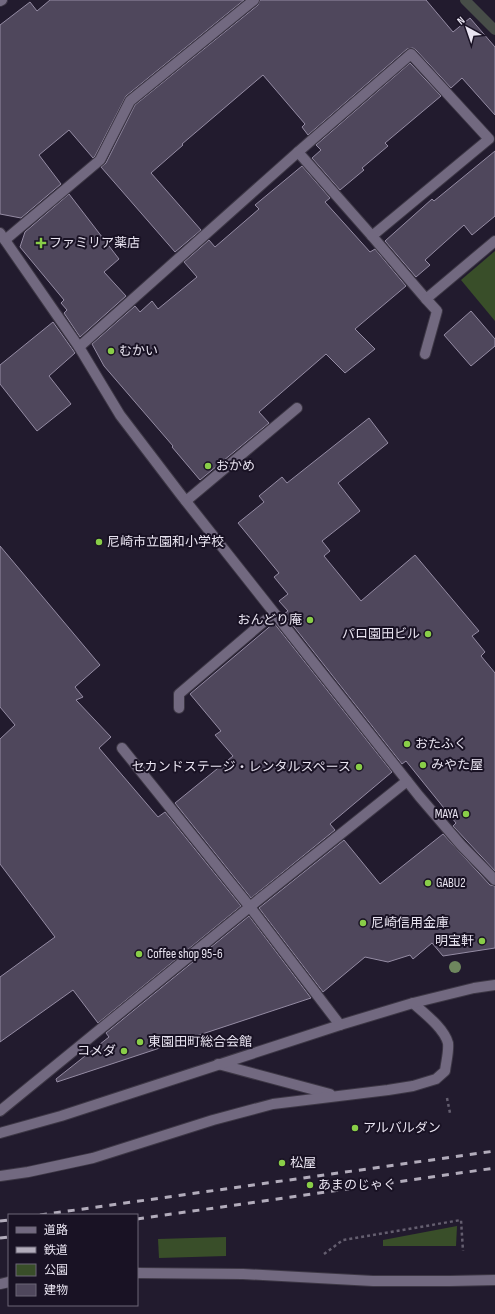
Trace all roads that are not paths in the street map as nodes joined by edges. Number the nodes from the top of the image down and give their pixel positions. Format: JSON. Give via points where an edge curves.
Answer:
{"nodes":[{"id":1,"x":254,"y":0,"type":"edge"},
{"id":2,"x":298,"y":152,"type":"junction"},
{"id":3,"x":372,"y":236,"type":"junction"},
{"id":4,"x":3,"y":237,"type":"edge"},
{"id":5,"x":495,"y":241,"type":"edge"},
{"id":6,"x":426,"y":299,"type":"junction"},
{"id":7,"x":79,"y":348,"type":"junction"},
{"id":8,"x":425,"y":354,"type":"dead end"},
{"id":9,"x":297,"y":408,"type":"dead end"},
{"id":10,"x":186,"y":501,"type":"junction"},
{"id":11,"x":274,"y":613,"type":"junction"},
{"id":12,"x":179,"y":708,"type":"dead end"},
{"id":13,"x":122,"y":748,"type":"dead end"},
{"id":14,"x":407,"y":781,"type":"junction"},
{"id":15,"x":495,"y":880,"type":"edge"},
{"id":16,"x":250,"y":907,"type":"junction"},
{"id":17,"x":495,"y":985,"type":"edge"},
{"id":18,"x":413,"y":1003,"type":"junction"},
{"id":19,"x":340,"y":1025,"type":"junction"},
{"id":20,"x":218,"y":1064,"type":"junction"},
{"id":21,"x":334,"y":1096,"type":"junction"},
{"id":22,"x":0,"y":1111,"type":"edge"},
{"id":23,"x":0,"y":1133,"type":"edge"},
{"id":24,"x":0,"y":1176,"type":"edge"},
{"id":25,"x":138,"y":1273,"type":"edge"},
{"id":26,"x":495,"y":1280,"type":"edge"}],
"edges":[{"from":1,"to":4,"type":"street","via":[[130,101],[100,160]]},
{"from":2,"to":3,"type":"street"},
{"from":2,"to":3,"type":"street","via":[[411,54],[489,139]]},
{"from":2,"to":7,"type":"street"},
{"from":3,"to":6,"type":"street"},
{"from":4,"to":7,"type":"street"},
{"from":5,"to":6,"type":"street"},
{"from":6,"to":8,"type":"street","via":[[437,311]]},
{"from":7,"to":10,"type":"street","via":[[120,415]]},
{"from":9,"to":10,"type":"street"},
{"from":10,"to":11,"type":"street"},
{"from":11,"to":12,"type":"street","via":[[179,694]]},
{"from":11,"to":14,"type":"street"},
{"from":13,"to":16,"type":"street"},
{"from":14,"to":15,"type":"street","via":[[461,846]]},
{"from":14,"to":16,"type":"street"},
{"from":16,"to":19,"type":"street"},
{"from":16,"to":22,"type":"street"},
{"from":17,"to":18,"type":"street"},
{"from":18,"to":19,"type":"street"},
{"from":18,"to":21,"type":"street","via":[[432,1020],[448,1042],[445,1071],[441,1076],[413,1086]]},
{"from":19,"to":20,"type":"street"},
{"from":20,"to":21,"type":"street"},
{"from":20,"to":23,"type":"street","via":[[61,1116]]},
{"from":21,"to":24,"type":"street","via":[[260,1107],[93,1158]]},
{"from":25,"to":26,"type":"street","via":[[242,1274],[373,1281]]}]}
